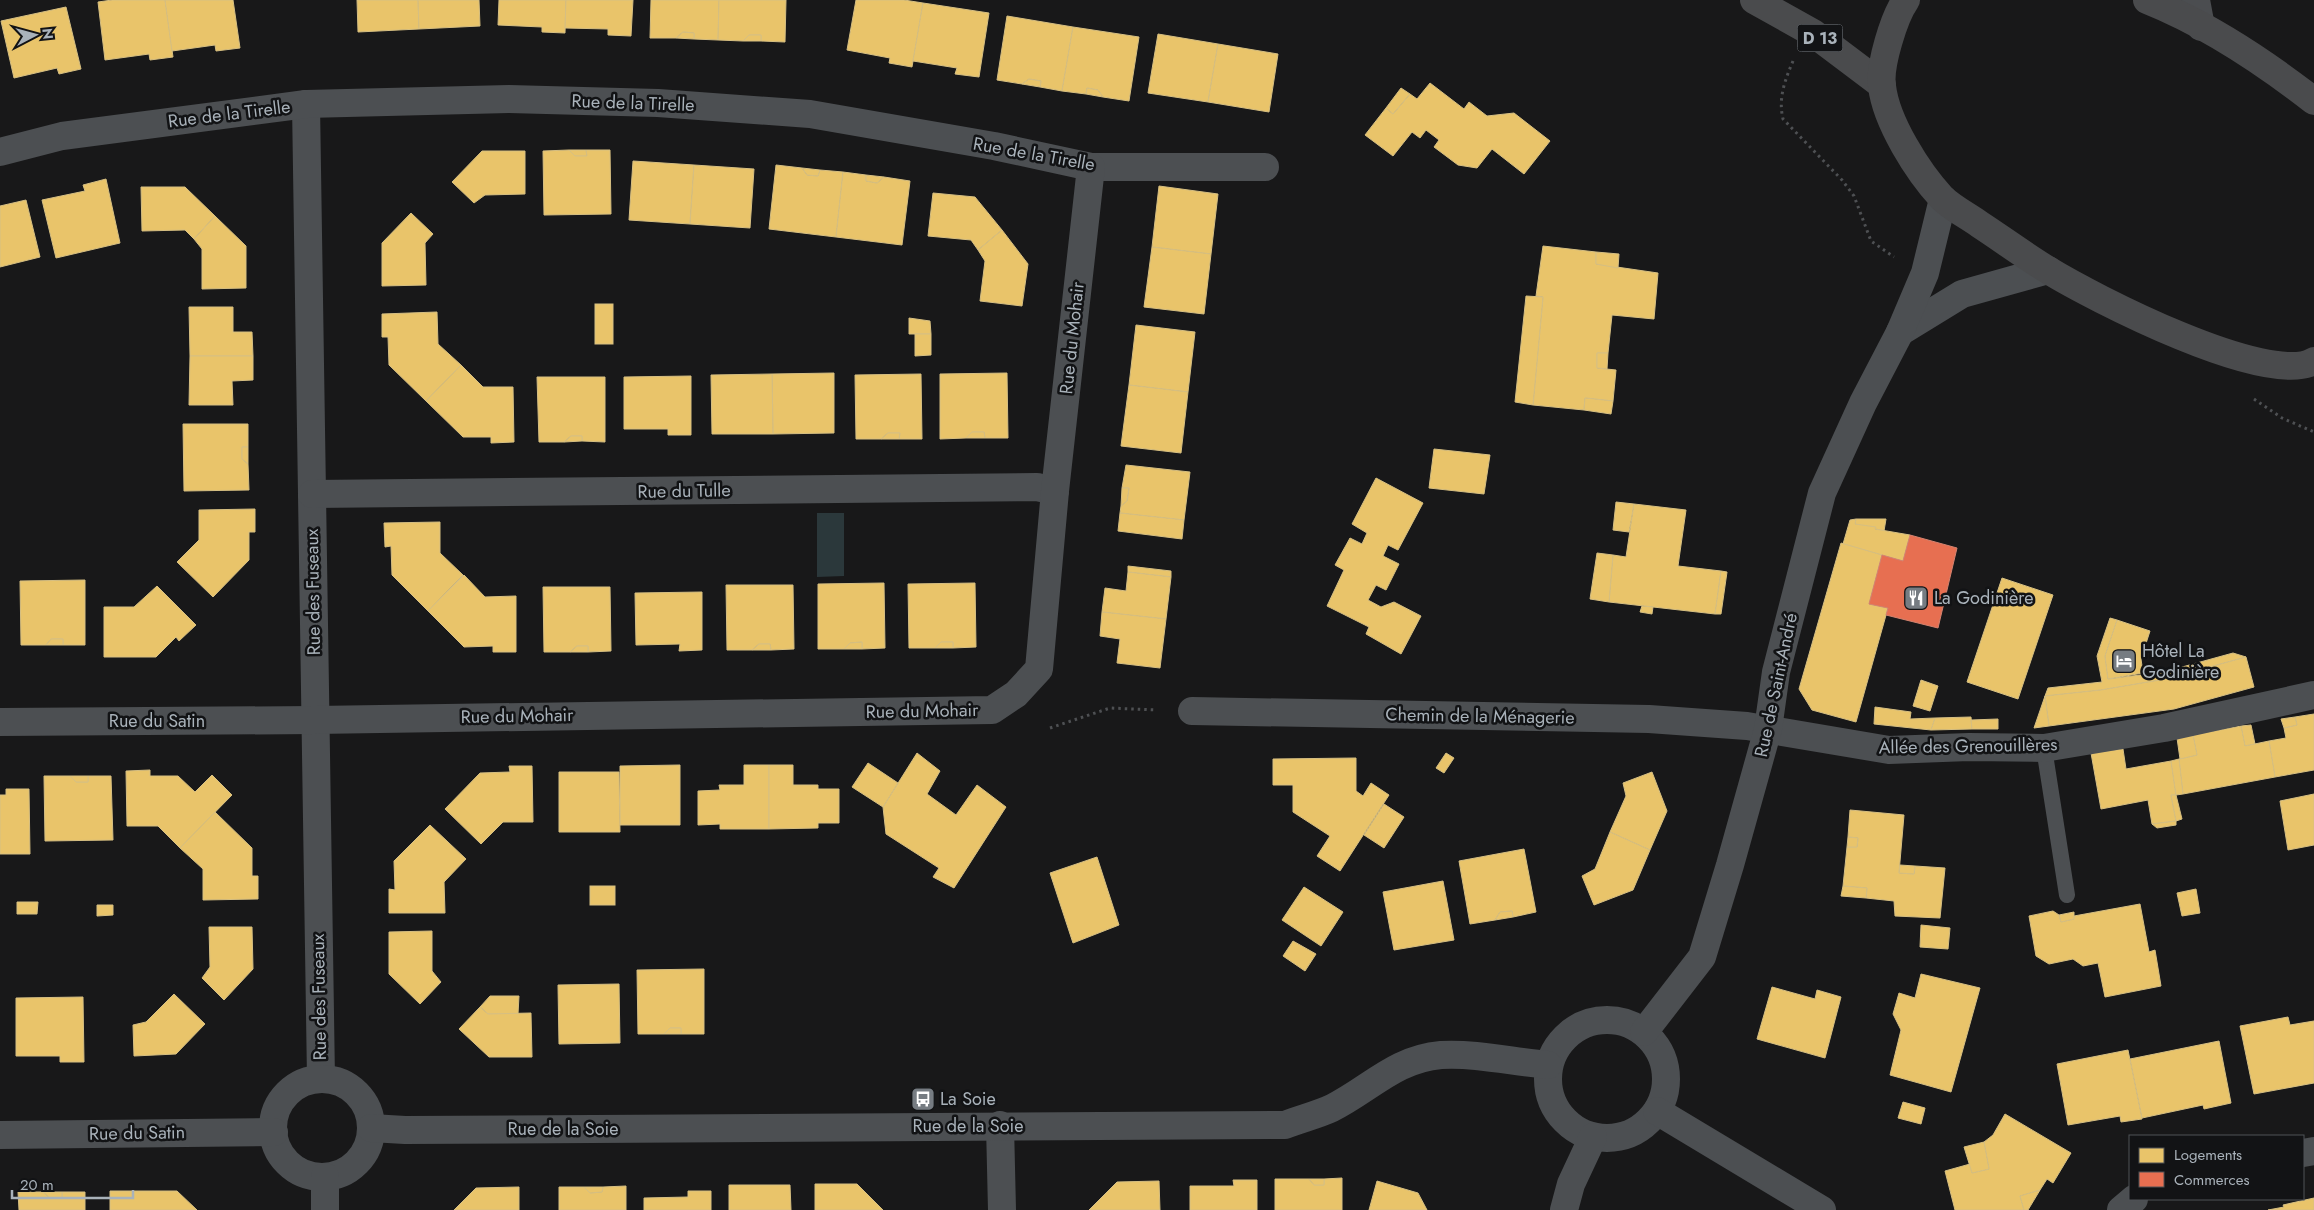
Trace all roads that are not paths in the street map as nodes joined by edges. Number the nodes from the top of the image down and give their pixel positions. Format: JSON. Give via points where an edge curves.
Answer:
{"nodes":[{"id":1,"x":1754,"y":0,"type":"edge"},
{"id":2,"x":1906,"y":0,"type":"edge"},
{"id":3,"x":2147,"y":0,"type":"edge"},
{"id":4,"x":2196,"y":0,"type":"edge"},
{"id":5,"x":2201,"y":27,"type":"junction"},
{"id":6,"x":1882,"y":85,"type":"junction"},
{"id":7,"x":2314,"y":101,"type":"edge"},
{"id":8,"x":306,"y":104,"type":"junction"},
{"id":9,"x":0,"y":152,"type":"edge"},
{"id":10,"x":1092,"y":167,"type":"junction"},
{"id":11,"x":1265,"y":167,"type":"dead end"},
{"id":12,"x":1943,"y":199,"type":"junction"},
{"id":13,"x":2048,"y":270,"type":"junction"},
{"id":14,"x":1900,"y":332,"type":"junction"},
{"id":15,"x":2312,"y":364,"type":"edge"},
{"id":16,"x":1056,"y":491,"type":"junction"},
{"id":17,"x":312,"y":494,"type":"junction"},
{"id":18,"x":2314,"y":695,"type":"edge"},
{"id":19,"x":1192,"y":711,"type":"road end"},
{"id":20,"x":315,"y":720,"type":"junction"},
{"id":21,"x":0,"y":722,"type":"edge"},
{"id":22,"x":1768,"y":729,"type":"junction"},
{"id":23,"x":2044,"y":748,"type":"junction"},
{"id":24,"x":2067,"y":895,"type":"dead end"},
{"id":25,"x":1644,"y":1032,"type":"junction"},
{"id":26,"x":1548,"y":1065,"type":"junction"},
{"id":27,"x":321,"y":1079,"type":"junction"},
{"id":28,"x":1657,"y":1111,"type":"junction"},
{"id":29,"x":1000,"y":1125,"type":"junction"},
{"id":30,"x":372,"y":1128,"type":"junction"},
{"id":31,"x":274,"y":1132,"type":"junction"},
{"id":32,"x":0,"y":1135,"type":"edge"},
{"id":33,"x":1593,"y":1137,"type":"junction"},
{"id":34,"x":325,"y":1177,"type":"junction"},
{"id":35,"x":2133,"y":1200,"type":"edge"},
{"id":36,"x":325,"y":1210,"type":"edge"},
{"id":37,"x":1002,"y":1210,"type":"edge"},
{"id":38,"x":1564,"y":1210,"type":"edge"},
{"id":39,"x":1822,"y":1210,"type":"edge"},
{"id":40,"x":2121,"y":1210,"type":"edge"}],
"edges":[{"from":1,"to":6,"type":"main road","number":"D 13","via":[[1813,33]]},
{"from":2,"to":6,"type":"main road","via":[[1892,26]]},
{"from":3,"to":5,"type":"main road"},
{"from":4,"to":5,"type":"main road"},
{"from":5,"to":7,"type":"main road","via":[[2284,78]]},
{"from":6,"to":12,"type":"main road","via":[[1902,140],[1914,162]]},
{"from":8,"to":9,"type":"street","name":"Rue de la Tirelle","via":[[62,136]]},
{"from":8,"to":10,"type":"street","name":"Rue de la Tirelle","via":[[509,99],[658,103],[810,114],[994,146]]},
{"from":8,"to":17,"type":"street","name":"Rue des Fuseaux"},
{"from":10,"to":11,"type":"street","name":"Rue de la Tirelle"},
{"from":10,"to":16,"type":"street","name":"Rue du Mohair"},
{"from":12,"to":13,"type":"main road"},
{"from":12,"to":14,"type":"street","name":"Rue de Saint-André","via":[[1925,273]]},
{"from":13,"to":14,"type":"street","via":[[1962,294]]},
{"from":13,"to":15,"type":"main road","via":[[2109,304],[2223,352],[2282,365]]},
{"from":14,"to":22,"type":"street","name":"Rue de Saint-André","via":[[1862,403],[1822,493],[1776,672]]},
{"from":16,"to":17,"type":"street","name":"Rue du Tulle","via":[[1037,487]]},
{"from":16,"to":20,"type":"street","name":"Rue du Mohair","via":[[1039,669],[1016,694],[992,710]]},
{"from":17,"to":20,"type":"street","name":"Rue des Fuseaux"},
{"from":18,"to":23,"type":"street","name":"Allée des Grenouillères","via":[[2164,728]]},
{"from":19,"to":22,"type":"street","name":"Chemin de la Ménagerie","via":[[1649,719]]},
{"from":20,"to":21,"type":"street","name":"Rue du Satin"},
{"from":20,"to":27,"type":"street","name":"Rue des Fuseaux"},
{"from":22,"to":23,"type":"street","name":"Allée des Grenouillères","via":[[1890,750]]},
{"from":22,"to":25,"type":"street","name":"Rue de Saint-André","via":[[1702,957]]},
{"from":23,"to":24,"type":"lane"},
{"from":25,"to":26,"type":"street","via":[[1626,1022],[1607,1018],[1587,1022],[1569,1032],[1556,1046]]},
{"from":25,"to":28,"type":"street","via":[[1656,1044],[1664,1060],[1667,1078]]},
{"from":26,"to":29,"type":"street","name":"Rue de la Soie","via":[[1441,1055],[1406,1064],[1374,1080],[1332,1108],[1285,1125]]},
{"from":26,"to":33,"type":"street","via":[[1547,1084],[1552,1102],[1562,1118],[1576,1130]]},
{"from":27,"to":30,"type":"street","via":[[336,1081],[362,1098]]},
{"from":27,"to":31,"type":"street","via":[[305,1082],[291,1090],[275,1116]]},
{"from":28,"to":33,"type":"street","via":[[1644,1125],[1629,1134],[1611,1139]]},
{"from":28,"to":39,"type":"street"},
{"from":29,"to":30,"type":"street","name":"Rue de la Soie"},
{"from":29,"to":37,"type":"street"},
{"from":30,"to":34,"type":"street","via":[[363,1156],[340,1174]]},
{"from":31,"to":32,"type":"street","name":"Rue du Satin"},
{"from":31,"to":34,"type":"street","via":[[277,1147],[296,1170],[310,1176]]},
{"from":33,"to":38,"type":"street","via":[[1571,1184]]},
{"from":34,"to":36,"type":"street"},
{"from":35,"to":40,"type":"street"}]}
